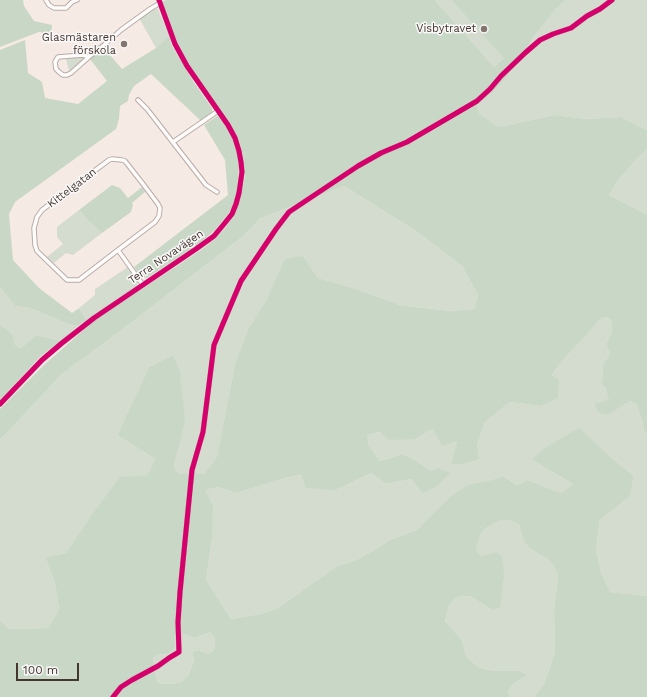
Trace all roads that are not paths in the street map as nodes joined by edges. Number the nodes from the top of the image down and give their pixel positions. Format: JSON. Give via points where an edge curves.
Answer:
{"nodes":[{"id":1,"x":46,"y":0,"type":"edge"},
{"id":2,"x":77,"y":0,"type":"edge"},
{"id":3,"x":612,"y":0,"type":"edge"},
{"id":4,"x":71,"y":1,"type":"edge"},
{"id":5,"x":159,"y":2,"type":"edge"},
{"id":6,"x":90,"y":57,"type":"junction"},
{"id":7,"x":138,"y":100,"type":"dead end"},
{"id":8,"x":218,"y":111,"type":"junction"},
{"id":9,"x":173,"y":142,"type":"junction"},
{"id":10,"x":217,"y":192,"type":"dead end"},
{"id":11,"x":118,"y":250,"type":"junction"},
{"id":12,"x":143,"y":285,"type":"junction"},
{"id":13,"x":0,"y":404,"type":"edge"},
{"id":14,"x":113,"y":697,"type":"edge"}],
"edges":[{"from":1,"to":4,"type":"street","via":[[54,8],[66,8]]},
{"from":2,"to":4,"type":"street"},
{"from":3,"to":14,"type":"street","via":[[571,28],[540,40],[477,101],[407,142],[358,166],[289,212],[276,230],[241,281],[214,344],[203,432],[192,470],[180,592],[179,652],[132,680]]},
{"from":5,"to":6,"type":"street"},
{"from":5,"to":8,"type":"street","name":"Terra Novavägen","via":[[175,44]]},
{"from":6,"to":6,"type":"street","via":[[67,75],[56,69],[55,62],[58,57]]},
{"from":7,"to":9,"type":"street"},
{"from":8,"to":9,"type":"street"},
{"from":8,"to":12,"type":"street","name":"Terra Novavägen","via":[[234,138],[241,162],[240,188],[232,214],[214,236]]},
{"from":9,"to":10,"type":"street","via":[[206,185]]},
{"from":11,"to":11,"type":"street","name":"Kittelgatan","via":[[155,222],[160,208],[125,161],[112,159],[42,210],[35,222],[35,245],[37,251],[67,280],[79,280]]},
{"from":11,"to":12,"type":"street"},
{"from":12,"to":13,"type":"street","name":"Terra Novavägen","via":[[62,343]]}]}
